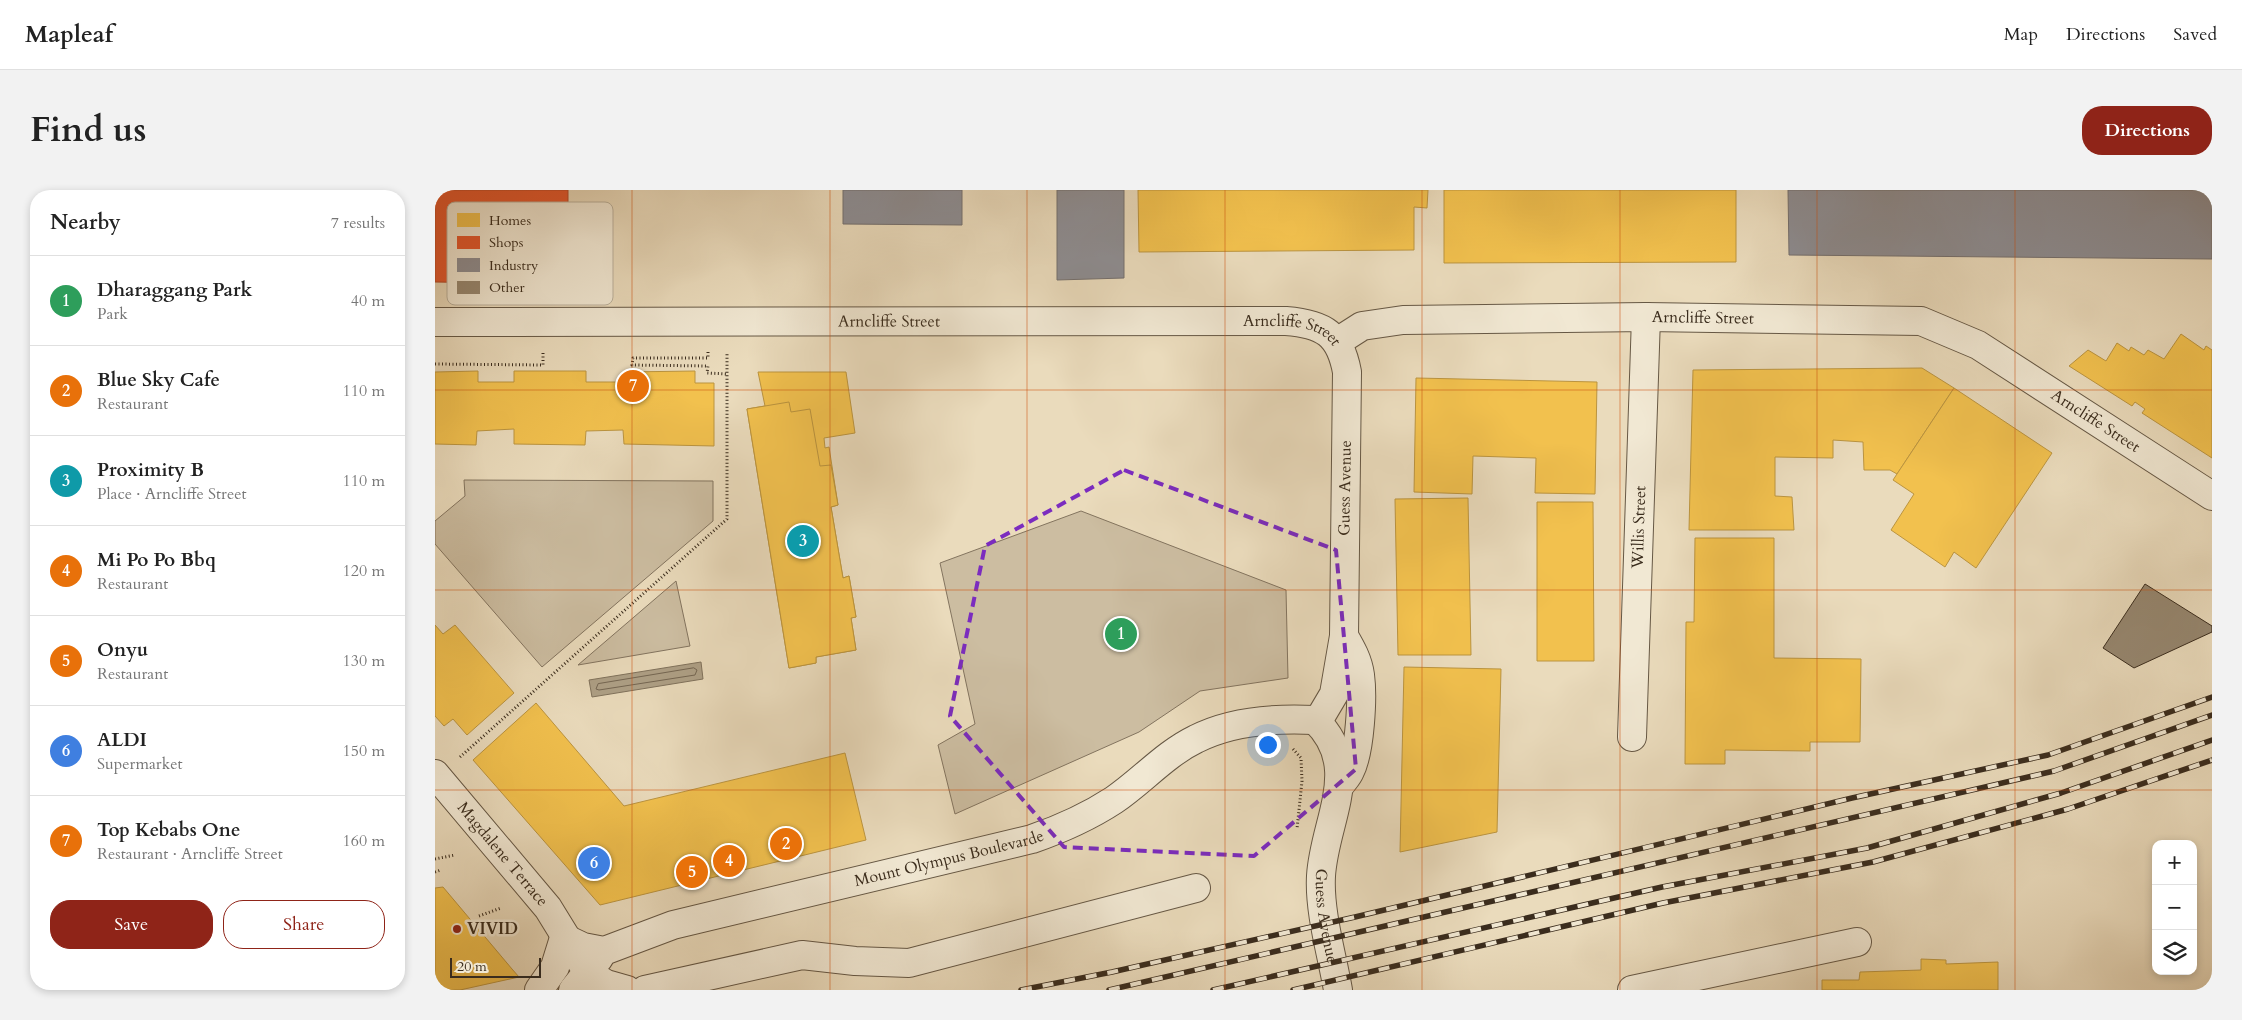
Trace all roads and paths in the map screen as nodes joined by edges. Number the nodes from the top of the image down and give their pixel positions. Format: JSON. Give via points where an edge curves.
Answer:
{"nodes":[{"id":1,"x":1646,"y":317,"type":"junction"},
{"id":2,"x":435,"y":322,"type":"edge"},
{"id":3,"x":1337,"y":342,"type":"junction"},
{"id":4,"x":543,"y":350,"type":"dead end"},
{"id":5,"x":708,"y":352,"type":"dead end"},
{"id":6,"x":727,"y":352,"type":"dead end"},
{"id":7,"x":435,"y":364,"type":"edge"},
{"id":8,"x":727,"y":374,"type":"junction"},
{"id":9,"x":2212,"y":496,"type":"edge"},
{"id":10,"x":1343,"y":636,"type":"junction"},
{"id":11,"x":1315,"y":720,"type":"junction"},
{"id":12,"x":1632,"y":737,"type":"dead end"},
{"id":13,"x":460,"y":757,"type":"dead end"},
{"id":14,"x":435,"y":774,"type":"edge"},
{"id":15,"x":1341,"y":784,"type":"junction"},
{"id":16,"x":455,"y":855,"type":"dead end"},
{"id":17,"x":435,"y":859,"type":"edge"},
{"id":18,"x":441,"y":870,"type":"dead end"},
{"id":19,"x":435,"y":872,"type":"edge"},
{"id":20,"x":1196,"y":888,"type":"dead end"},
{"id":21,"x":501,"y":908,"type":"dead end"},
{"id":22,"x":479,"y":916,"type":"dead end"},
{"id":23,"x":565,"y":938,"type":"junction"},
{"id":24,"x":1857,"y":942,"type":"dead end"},
{"id":25,"x":604,"y":950,"type":"junction"},
{"id":26,"x":580,"y":982,"type":"edge"},
{"id":27,"x":539,"y":990,"type":"edge"},
{"id":28,"x":627,"y":990,"type":"edge"},
{"id":29,"x":645,"y":990,"type":"edge"},
{"id":30,"x":1338,"y":990,"type":"edge"},
{"id":31,"x":1632,"y":990,"type":"edge"}],
"edges":[{"from":1,"to":3,"type":"street","name":"Arncliffe Street","via":[[1403,320],[1363,326]]},
{"from":1,"to":9,"type":"street","name":"Arncliffe Street","via":[[1921,322],[1978,345]]},
{"from":1,"to":12,"type":"street","name":"Willis Street"},
{"from":2,"to":3,"type":"street","name":"Arncliffe Street","via":[[1287,321],[1311,324]]},
{"from":3,"to":10,"type":"street","name":"Guess Avenue","via":[[1347,372]]},
{"from":4,"to":7,"type":"path","via":[[543,365]]},
{"from":5,"to":8,"type":"path","via":[[708,358],[633,358],[633,365],[708,366],[707,373]]},
{"from":6,"to":8,"type":"path"},
{"from":8,"to":13,"type":"path","via":[[727,519]]},
{"from":10,"to":11,"type":"street","name":"Guess Avenue","via":[[1334,694]]},
{"from":10,"to":15,"type":"street","name":"Guess Avenue","via":[[1353,651],[1360,674],[1360,710],[1356,749],[1350,771]]},
{"from":11,"to":15,"type":"street","name":"Guess Avenue","via":[[1326,731],[1336,752]]},
{"from":11,"to":25,"type":"street","name":"Mount Olympus Boulevarde","via":[[1245,724],[1197,738],[1093,813],[1032,839],[673,925]]},
{"from":14,"to":23,"type":"street","name":"Magdalene Terrace","via":[[547,908]]},
{"from":15,"to":30,"type":"street","name":"Guess Avenue","via":[[1321,876]]},
{"from":16,"to":17,"type":"path"},
{"from":18,"to":19,"type":"path"},
{"from":20,"to":29,"type":"street","via":[[909,963],[802,955]]},
{"from":21,"to":22,"type":"path"},
{"from":23,"to":25,"type":"street","via":[[583,947]]},
{"from":23,"to":26,"type":"street","name":"Magdalene Terrace"},
{"from":23,"to":27,"type":"street","via":[[555,967]]},
{"from":24,"to":31,"type":"street"},
{"from":25,"to":26,"type":"street"},
{"from":26,"to":28,"type":"street","via":[[607,984]]}]}
